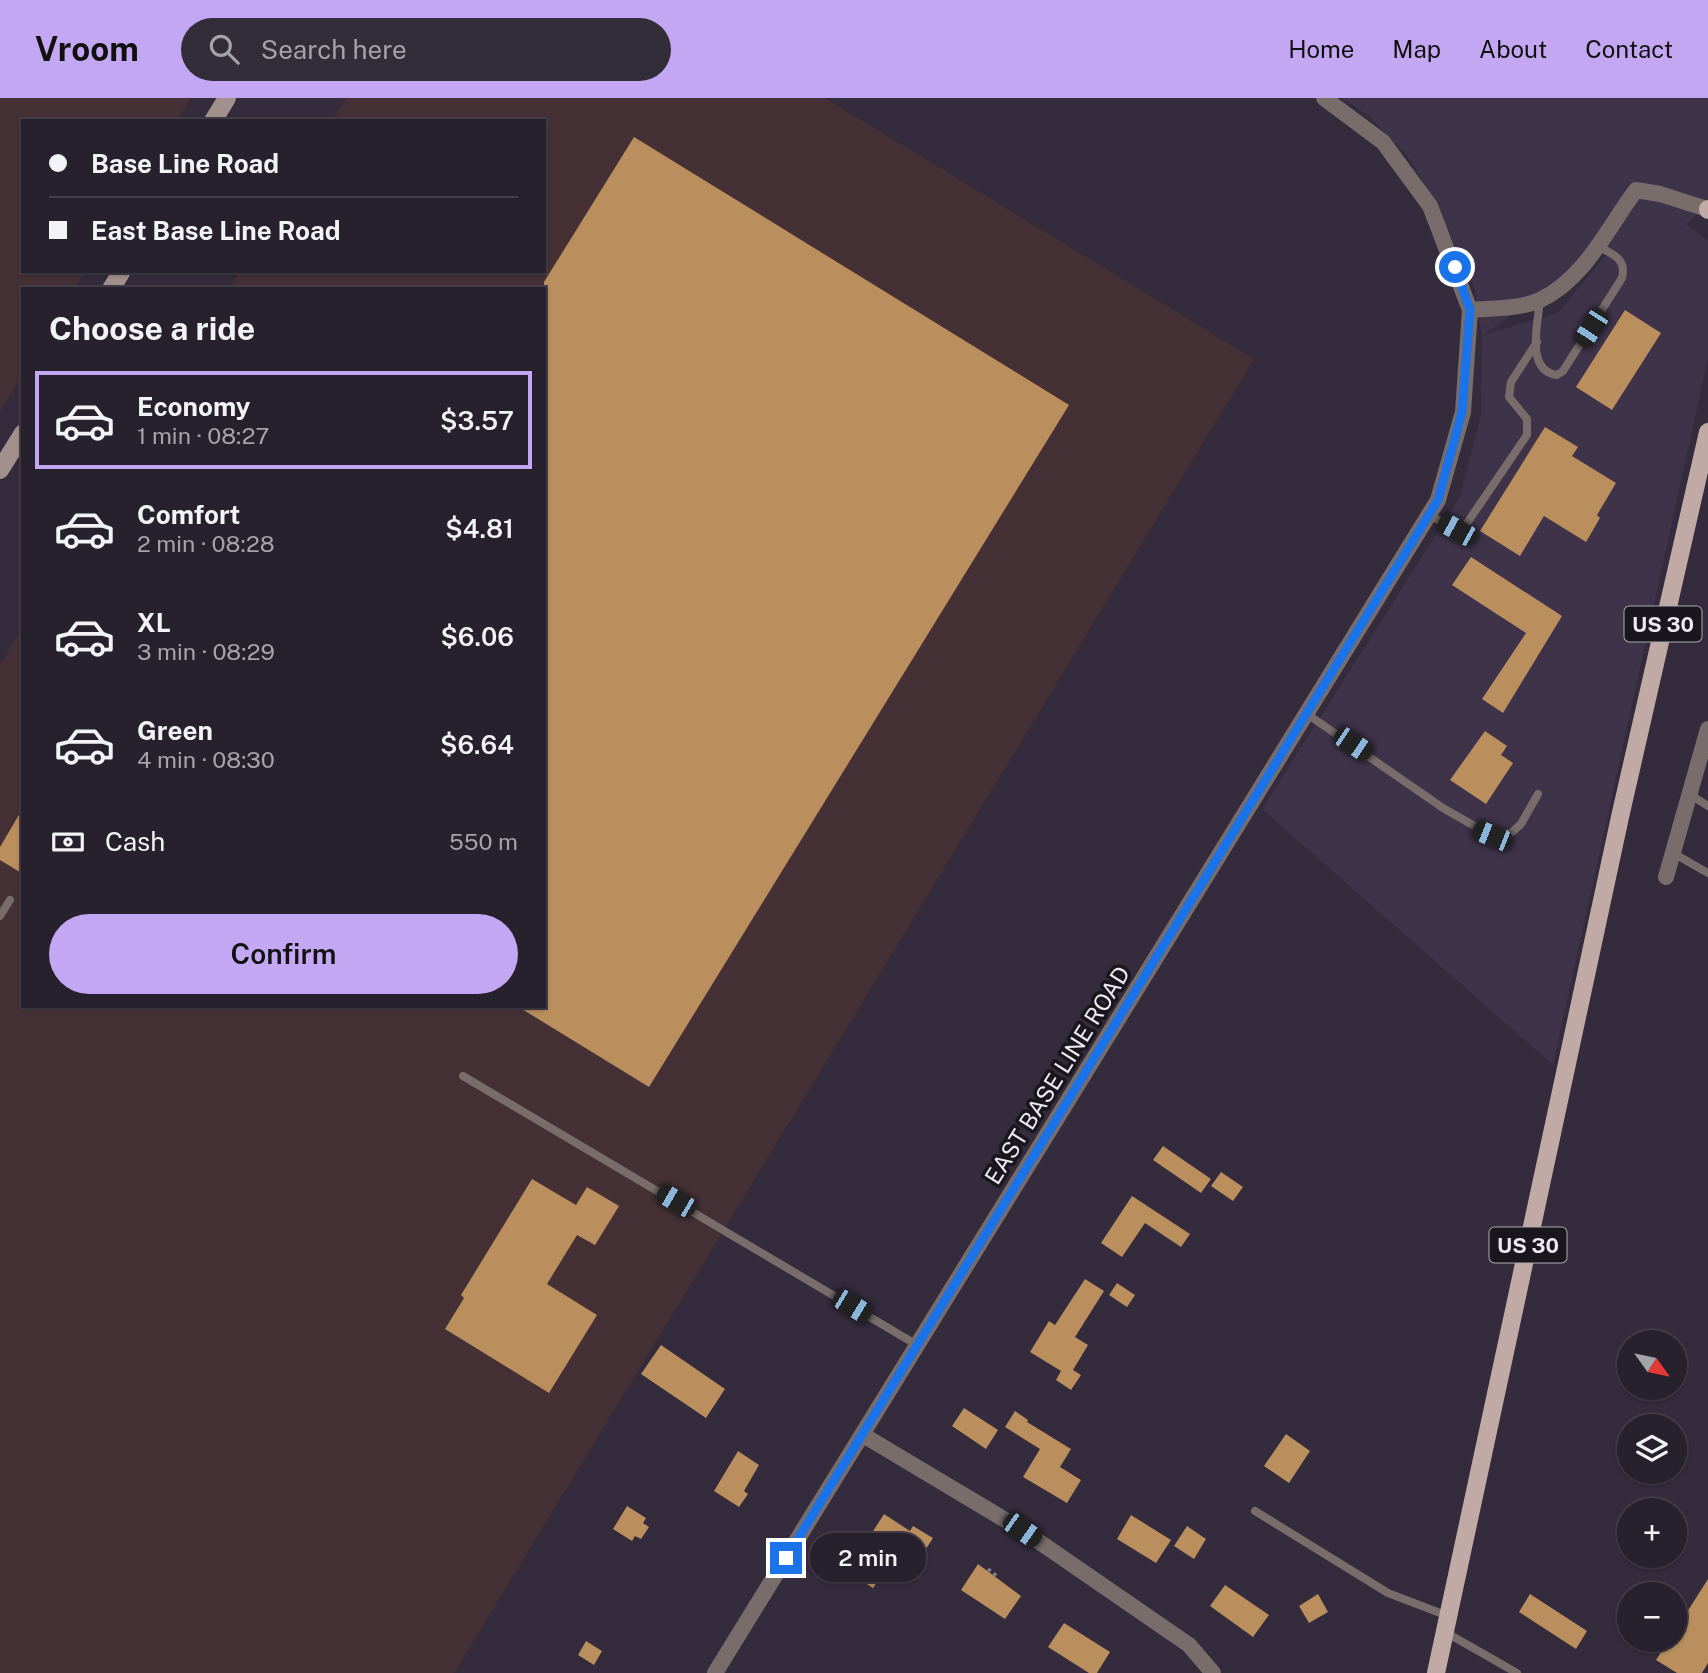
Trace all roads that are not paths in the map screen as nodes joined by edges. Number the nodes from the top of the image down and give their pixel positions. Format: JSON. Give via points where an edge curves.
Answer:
{"nodes":[{"id":1,"x":227,"y":98,"type":"edge"},
{"id":2,"x":1324,"y":98,"type":"edge"},
{"id":3,"x":214,"y":119,"type":"edge"},
{"id":4,"x":1708,"y":209,"type":"edge"},
{"id":5,"x":1597,"y":246,"type":"junction"},
{"id":6,"x":1540,"y":300,"type":"junction"},
{"id":7,"x":1470,"y":310,"type":"junction"},
{"id":8,"x":1537,"y":342,"type":"junction"},
{"id":9,"x":1708,"y":432,"type":"edge"},
{"id":10,"x":21,"y":436,"type":"edge"},
{"id":11,"x":0,"y":470,"type":"edge"},
{"id":12,"x":1429,"y":515,"type":"junction"},
{"id":13,"x":1307,"y":714,"type":"junction"},
{"id":14,"x":1708,"y":729,"type":"edge"},
{"id":15,"x":1538,"y":794,"type":"dead end"},
{"id":16,"x":1689,"y":794,"type":"junction"},
{"id":17,"x":1708,"y":806,"type":"edge"},
{"id":18,"x":1673,"y":853,"type":"junction"},
{"id":19,"x":1708,"y":873,"type":"edge"},
{"id":20,"x":1666,"y":877,"type":"dead end"},
{"id":21,"x":10,"y":900,"type":"dead end"},
{"id":22,"x":0,"y":916,"type":"edge"},
{"id":23,"x":464,"y":1076,"type":"dead end"},
{"id":24,"x":917,"y":1345,"type":"junction"},
{"id":25,"x":863,"y":1434,"type":"junction"},
{"id":26,"x":1255,"y":1511,"type":"dead end"},
{"id":27,"x":1446,"y":1624,"type":"junction"},
{"id":28,"x":715,"y":1673,"type":"edge"},
{"id":29,"x":1213,"y":1673,"type":"edge"},
{"id":30,"x":1436,"y":1673,"type":"edge"},
{"id":31,"x":1517,"y":1673,"type":"edge"}],
"edges":[{"from":1,"to":3,"type":"street"},
{"from":2,"to":7,"type":"street","via":[[1383,142],[1430,206]]},
{"from":4,"to":5,"type":"street","via":[[1636,190]]},
{"from":5,"to":6,"type":"street","via":[[1564,283]]},
{"from":5,"to":8,"type":"lane","via":[[1620,259],[1622,278],[1560,374],[1552,375],[1540,366]]},
{"from":6,"to":7,"type":"street"},
{"from":6,"to":8,"type":"lane"},
{"from":7,"to":12,"type":"street","name":"EAST BASE LINE ROAD","via":[[1462,412],[1438,500]]},
{"from":8,"to":12,"type":"lane","via":[[1511,382],[1509,397],[1527,419],[1527,435],[1463,529]]},
{"from":9,"to":27,"type":"main road","number":"US 30"},
{"from":10,"to":11,"type":"street"},
{"from":12,"to":13,"type":"street","name":"EAST BASE LINE ROAD"},
{"from":13,"to":15,"type":"lane","via":[[1443,808],[1492,836],[1511,833],[1521,824]]},
{"from":13,"to":24,"type":"street","name":"EAST BASE LINE ROAD"},
{"from":14,"to":16,"type":"street"},
{"from":16,"to":17,"type":"lane"},
{"from":16,"to":18,"type":"street"},
{"from":18,"to":19,"type":"lane"},
{"from":18,"to":20,"type":"street"},
{"from":21,"to":22,"type":"lane"},
{"from":23,"to":24,"type":"lane"},
{"from":24,"to":25,"type":"street","name":"EAST BASE LINE ROAD"},
{"from":25,"to":28,"type":"street","name":"EAST BASE LINE ROAD"},
{"from":25,"to":29,"type":"street","via":[[1022,1530],[1189,1645]]},
{"from":26,"to":27,"type":"lane"},
{"from":27,"to":30,"type":"main road","number":"US 30"},
{"from":27,"to":31,"type":"lane"}]}
